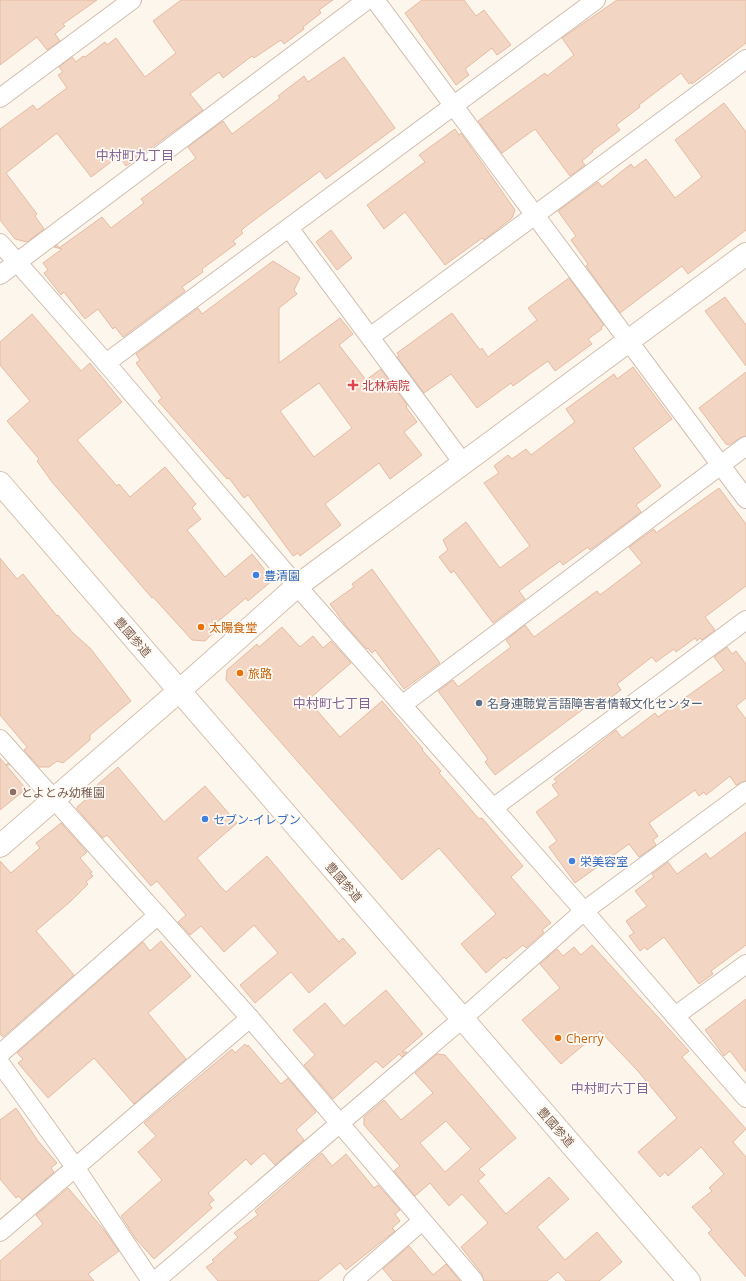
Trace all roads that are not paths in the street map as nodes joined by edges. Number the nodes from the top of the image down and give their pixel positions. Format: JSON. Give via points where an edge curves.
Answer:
{"nodes":[{"id":1,"x":132,"y":0,"type":"edge"},
{"id":2,"x":367,"y":0,"type":"edge"},
{"id":3,"x":375,"y":0,"type":"edge"},
{"id":4,"x":596,"y":0,"type":"edge"},
{"id":5,"x":746,"y":59,"type":"edge"},
{"id":6,"x":0,"y":98,"type":"edge"},
{"id":7,"x":454,"y":105,"type":"junction"},
{"id":8,"x":535,"y":215,"type":"junction"},
{"id":9,"x":289,"y":228,"type":"junction"},
{"id":10,"x":0,"y":243,"type":"edge"},
{"id":11,"x":746,"y":254,"type":"edge"},
{"id":12,"x":17,"y":262,"type":"junction"},
{"id":13,"x":0,"y":275,"type":"edge"},
{"id":14,"x":370,"y":337,"type":"junction"},
{"id":15,"x":629,"y":341,"type":"junction"},
{"id":16,"x":106,"y":363,"type":"junction"},
{"id":17,"x":746,"y":446,"type":"edge"},
{"id":18,"x":463,"y":463,"type":"junction"},
{"id":19,"x":721,"y":465,"type":"junction"},
{"id":20,"x":0,"y":483,"type":"edge"},
{"id":21,"x":746,"y":499,"type":"edge"},
{"id":22,"x":297,"y":586,"type":"junction"},
{"id":23,"x":746,"y":620,"type":"edge"},
{"id":24,"x":179,"y":691,"type":"junction"},
{"id":25,"x":402,"y":705,"type":"junction"},
{"id":26,"x":0,"y":739,"type":"edge"},
{"id":27,"x":746,"y":791,"type":"edge"},
{"id":28,"x":54,"y":799,"type":"junction"},
{"id":29,"x":493,"y":808,"type":"junction"},
{"id":30,"x":0,"y":846,"type":"edge"},
{"id":31,"x":584,"y":911,"type":"junction"},
{"id":32,"x":158,"y":915,"type":"junction"},
{"id":33,"x":746,"y":964,"type":"edge"},
{"id":34,"x":675,"y":1016,"type":"junction"},
{"id":35,"x":250,"y":1018,"type":"junction"},
{"id":36,"x":462,"y":1019,"type":"junction"},
{"id":37,"x":0,"y":1054,"type":"edge"},
{"id":38,"x":0,"y":1063,"type":"edge"},
{"id":39,"x":6,"y":1086,"type":"edge"},
{"id":40,"x":746,"y":1098,"type":"edge"},
{"id":41,"x":340,"y":1123,"type":"junction"},
{"id":42,"x":75,"y":1167,"type":"junction"},
{"id":43,"x":422,"y":1221,"type":"junction"},
{"id":44,"x":0,"y":1232,"type":"edge"},
{"id":45,"x":151,"y":1281,"type":"edge"},
{"id":46,"x":155,"y":1281,"type":"edge"},
{"id":47,"x":353,"y":1281,"type":"edge"},
{"id":48,"x":474,"y":1281,"type":"edge"},
{"id":49,"x":689,"y":1281,"type":"edge"}],
"edges":[{"from":1,"to":6,"type":"street"},
{"from":2,"to":12,"type":"street"},
{"from":3,"to":7,"type":"street"},
{"from":4,"to":7,"type":"street"},
{"from":5,"to":8,"type":"street"},
{"from":7,"to":8,"type":"street"},
{"from":7,"to":9,"type":"street"},
{"from":8,"to":14,"type":"street"},
{"from":8,"to":15,"type":"street"},
{"from":9,"to":14,"type":"street"},
{"from":9,"to":16,"type":"street"},
{"from":10,"to":12,"type":"street"},
{"from":11,"to":15,"type":"street"},
{"from":12,"to":13,"type":"street"},
{"from":12,"to":16,"type":"street"},
{"from":14,"to":18,"type":"street"},
{"from":15,"to":18,"type":"street"},
{"from":15,"to":19,"type":"street"},
{"from":16,"to":22,"type":"street"},
{"from":17,"to":19,"type":"street"},
{"from":18,"to":22,"type":"street"},
{"from":19,"to":21,"type":"street"},
{"from":19,"to":25,"type":"street"},
{"from":20,"to":24,"type":"street","name":"豊國参道"},
{"from":22,"to":24,"type":"street"},
{"from":22,"to":25,"type":"street"},
{"from":23,"to":29,"type":"street"},
{"from":24,"to":28,"type":"street"},
{"from":24,"to":36,"type":"street","name":"豊國参道"},
{"from":25,"to":29,"type":"street"},
{"from":26,"to":28,"type":"street"},
{"from":27,"to":31,"type":"street"},
{"from":28,"to":30,"type":"street"},
{"from":28,"to":32,"type":"street"},
{"from":29,"to":31,"type":"street"},
{"from":31,"to":34,"type":"street"},
{"from":31,"to":36,"type":"street"},
{"from":32,"to":35,"type":"street"},
{"from":32,"to":37,"type":"street"},
{"from":33,"to":34,"type":"street"},
{"from":34,"to":40,"type":"street"},
{"from":35,"to":41,"type":"street"},
{"from":35,"to":42,"type":"street"},
{"from":36,"to":41,"type":"street"},
{"from":36,"to":49,"type":"street","name":"豊國参道"},
{"from":38,"to":39,"type":"street"},
{"from":39,"to":42,"type":"street"},
{"from":41,"to":43,"type":"street"},
{"from":41,"to":46,"type":"street"},
{"from":42,"to":44,"type":"street"},
{"from":42,"to":45,"type":"street"},
{"from":43,"to":47,"type":"street"},
{"from":43,"to":48,"type":"street"}]}
